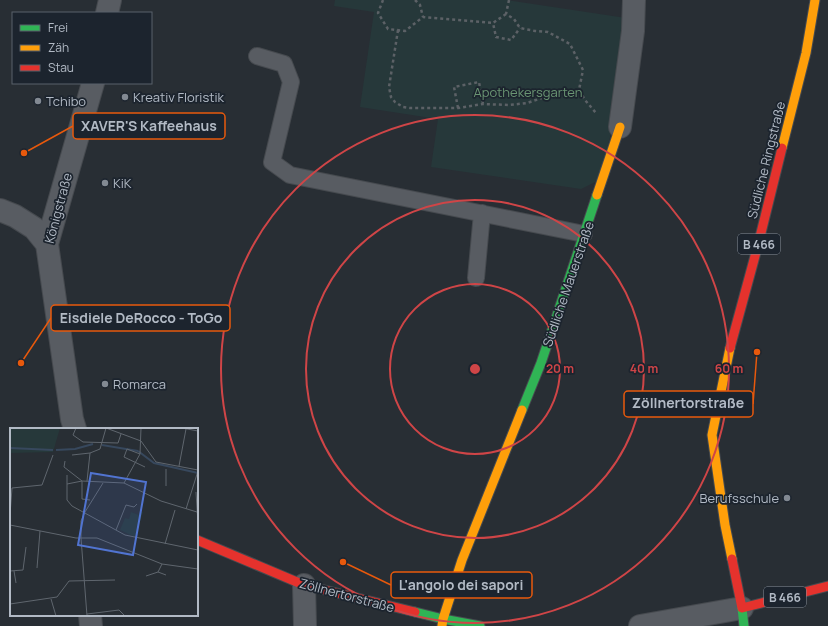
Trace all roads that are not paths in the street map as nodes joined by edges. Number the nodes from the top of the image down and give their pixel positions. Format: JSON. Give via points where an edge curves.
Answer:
{"nodes":[{"id":1,"x":110,"y":0,"type":"edge"},
{"id":2,"x":634,"y":0,"type":"edge"},
{"id":3,"x":816,"y":0,"type":"edge"},
{"id":4,"x":107,"y":12,"type":"edge"},
{"id":5,"x":257,"y":56,"type":"dead end"},
{"id":6,"x":93,"y":84,"type":"edge"},
{"id":7,"x":620,"y":127,"type":"joint"},
{"id":8,"x":0,"y":210,"type":"edge"},
{"id":9,"x":482,"y":214,"type":"junction"},
{"id":10,"x":584,"y":234,"type":"junction"},
{"id":11,"x":47,"y":244,"type":"junction"},
{"id":12,"x":476,"y":278,"type":"dead end"},
{"id":13,"x":75,"y":428,"type":"edge"},
{"id":14,"x":198,"y":540,"type":"edge"},
{"id":15,"x":304,"y":585,"type":"junction"},
{"id":16,"x":828,"y":586,"type":"edge"},
{"id":17,"x":90,"y":616,"type":"edge"},
{"id":18,"x":743,"y":617,"type":"edge"},
{"id":19,"x":442,"y":623,"type":"edge"},
{"id":20,"x":91,"y":626,"type":"edge"},
{"id":21,"x":305,"y":626,"type":"edge"},
{"id":22,"x":480,"y":626,"type":"edge"},
{"id":23,"x":640,"y":626,"type":"edge"}],
"edges":[{"from":1,"to":4,"type":"street"},
{"from":2,"to":7,"type":"street","name":"Südliche Mauerstraße","via":[[633,31]]},
{"from":3,"to":18,"type":"street","name":"Südliche Ringstraße","number":"B 466","via":[[806,53],[731,345],[712,435],[725,525]]},
{"from":5,"to":9,"type":"lane","via":[[284,64],[291,82],[272,162],[290,175]]},
{"from":6,"to":11,"type":"street","name":"Königstraße"},
{"from":7,"to":10,"type":"street","name":"Südliche Mauerstraße"},
{"from":8,"to":11,"type":"street","via":[[34,228]]},
{"from":9,"to":10,"type":"lane"},
{"from":9,"to":12,"type":"lane"},
{"from":10,"to":19,"type":"street","name":"Südliche Mauerstraße","via":[[541,363],[462,560]]},
{"from":11,"to":13,"type":"street","name":"Königstraße"},
{"from":14,"to":15,"type":"street","name":"Zöllnertorstraße"},
{"from":15,"to":19,"type":"street","name":"Zöllnertorstraße"},
{"from":15,"to":21,"type":"street"},
{"from":16,"to":18,"type":"street","number":"B 466"},
{"from":17,"to":20,"type":"street"},
{"from":18,"to":23,"type":"street"},
{"from":19,"to":22,"type":"street","name":"Zöllnertorstraße"}]}
